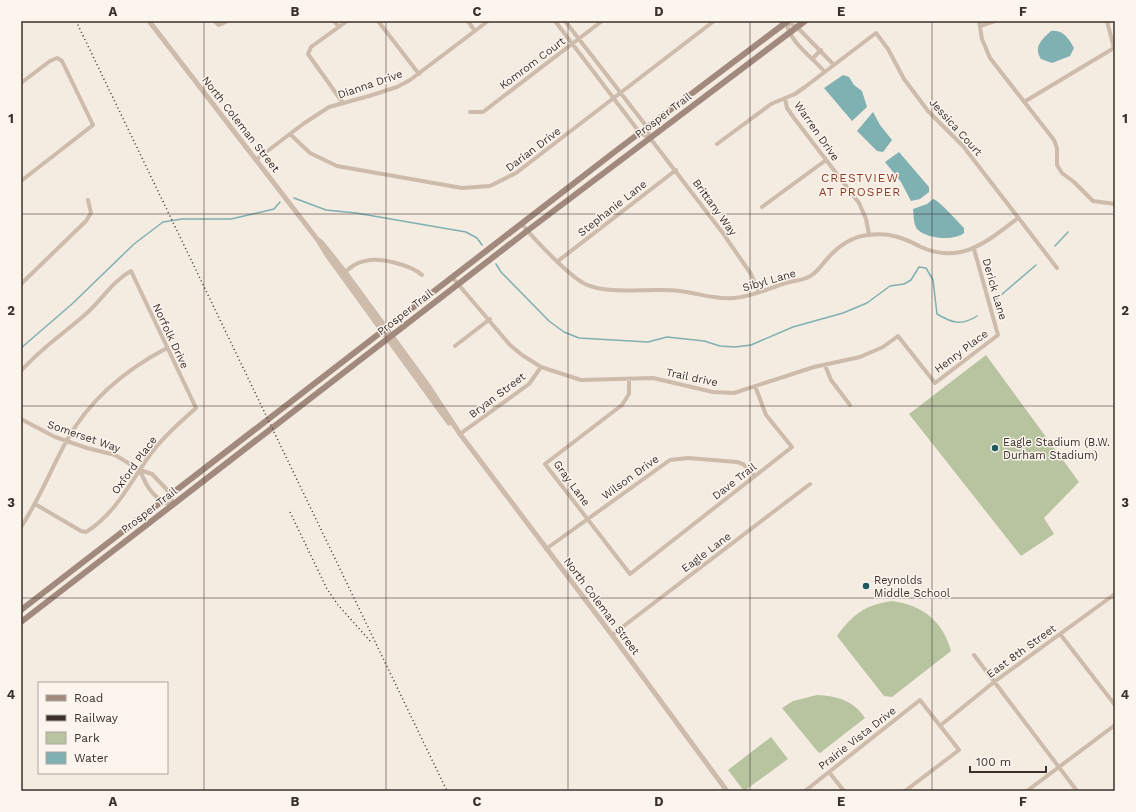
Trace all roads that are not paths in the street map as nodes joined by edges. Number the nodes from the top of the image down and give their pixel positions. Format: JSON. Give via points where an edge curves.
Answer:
{"nodes":[{"id":1,"x":149,"y":21,"type":"edge"},
{"id":2,"x":214,"y":21,"type":"edge"},
{"id":3,"x":228,"y":21,"type":"edge"},
{"id":4,"x":334,"y":21,"type":"edge"},
{"id":5,"x":347,"y":21,"type":"edge"},
{"id":6,"x":378,"y":21,"type":"edge"},
{"id":7,"x":468,"y":21,"type":"edge"},
{"id":8,"x":488,"y":21,"type":"edge"},
{"id":9,"x":555,"y":21,"type":"edge"},
{"id":10,"x":565,"y":21,"type":"edge"},
{"id":11,"x":602,"y":21,"type":"edge"},
{"id":12,"x":714,"y":21,"type":"edge"},
{"id":13,"x":804,"y":21,"type":"edge"},
{"id":14,"x":979,"y":21,"type":"edge"},
{"id":15,"x":995,"y":21,"type":"edge"},
{"id":16,"x":1107,"y":21,"type":"edge"},
{"id":17,"x":787,"y":22,"type":"edge"},
{"id":18,"x":980,"y":26,"type":"junction"},
{"id":19,"x":339,"y":27,"type":"junction"},
{"id":20,"x":797,"y":27,"type":"junction"},
{"id":21,"x":475,"y":31,"type":"junction"},
{"id":22,"x":789,"y":33,"type":"junction"},
{"id":23,"x":578,"y":39,"type":"junction"},
{"id":24,"x":572,"y":44,"type":"junction"},
{"id":25,"x":820,"y":50,"type":"junction"},
{"id":26,"x":812,"y":59,"type":"junction"},
{"id":27,"x":833,"y":64,"type":"junction"},
{"id":28,"x":824,"y":71,"type":"junction"},
{"id":29,"x":419,"y":74,"type":"junction"},
{"id":30,"x":21,"y":83,"type":"edge"},
{"id":31,"x":621,"y":93,"type":"junction"},
{"id":32,"x":785,"y":98,"type":"junction"},
{"id":33,"x":614,"y":99,"type":"junction"},
{"id":34,"x":1024,"y":102,"type":"junction"},
{"id":35,"x":343,"y":103,"type":"junction"},
{"id":36,"x":470,"y":112,"type":"dead end"},
{"id":37,"x":647,"y":127,"type":"junction"},
{"id":38,"x":640,"y":133,"type":"junction"},
{"id":39,"x":290,"y":134,"type":"junction"},
{"id":40,"x":650,"y":138,"type":"junction"},
{"id":41,"x":717,"y":144,"type":"dead end"},
{"id":42,"x":257,"y":159,"type":"junction"},
{"id":43,"x":826,"y":160,"type":"junction"},
{"id":44,"x":676,"y":170,"type":"junction"},
{"id":45,"x":21,"y":181,"type":"edge"},
{"id":46,"x":88,"y":200,"type":"dead end"},
{"id":47,"x":1115,"y":204,"type":"edge"},
{"id":48,"x":762,"y":207,"type":"dead end"},
{"id":49,"x":1018,"y":218,"type":"junction"},
{"id":50,"x":522,"y":224,"type":"junction"},
{"id":51,"x":527,"y":231,"type":"junction"},
{"id":52,"x":869,"y":234,"type":"junction"},
{"id":53,"x":317,"y":239,"type":"junction"},
{"id":54,"x":974,"y":249,"type":"junction"},
{"id":55,"x":558,"y":261,"type":"junction"},
{"id":56,"x":1057,"y":268,"type":"dead end"},
{"id":57,"x":345,"y":272,"type":"junction"},
{"id":58,"x":422,"y":274,"type":"dead end"},
{"id":59,"x":452,"y":277,"type":"junction"},
{"id":60,"x":21,"y":284,"type":"edge"},
{"id":61,"x":457,"y":285,"type":"junction"},
{"id":62,"x":759,"y":292,"type":"junction"},
{"id":63,"x":490,"y":319,"type":"junction"},
{"id":64,"x":385,"y":330,"type":"junction"},
{"id":65,"x":998,"y":335,"type":"joint"},
{"id":66,"x":390,"y":336,"type":"junction"},
{"id":67,"x":455,"y":346,"type":"dead end"},
{"id":68,"x":167,"y":348,"type":"junction"},
{"id":69,"x":825,"y":365,"type":"junction"},
{"id":70,"x":541,"y":367,"type":"junction"},
{"id":71,"x":21,"y":372,"type":"edge"},
{"id":72,"x":629,"y":379,"type":"junction"},
{"id":73,"x":935,"y":383,"type":"joint"},
{"id":74,"x":754,"y":386,"type":"junction"},
{"id":75,"x":850,"y":405,"type":"dead end"},
{"id":76,"x":196,"y":408,"type":"joint"},
{"id":77,"x":21,"y":419,"type":"edge"},
{"id":78,"x":460,"y":434,"type":"junction"},
{"id":79,"x":66,"y":441,"type":"junction"},
{"id":80,"x":140,"y":470,"type":"junction"},
{"id":81,"x":755,"y":476,"type":"junction"},
{"id":82,"x":810,"y":484,"type":"dead end"},
{"id":83,"x":171,"y":494,"type":"junction"},
{"id":84,"x":161,"y":502,"type":"junction"},
{"id":85,"x":35,"y":504,"type":"junction"},
{"id":86,"x":172,"y":505,"type":"junction"},
{"id":87,"x":587,"y":519,"type":"junction"},
{"id":88,"x":21,"y":528,"type":"edge"},
{"id":89,"x":546,"y":549,"type":"junction"},
{"id":90,"x":78,"y":568,"type":"junction"},
{"id":91,"x":630,"y":574,"type":"joint"},
{"id":92,"x":83,"y":575,"type":"junction"},
{"id":93,"x":1115,"y":594,"type":"edge"},
{"id":94,"x":21,"y":610,"type":"edge"},
{"id":95,"x":21,"y":622,"type":"edge"},
{"id":96,"x":1060,"y":634,"type":"junction"},
{"id":97,"x":612,"y":635,"type":"junction"},
{"id":98,"x":974,"y":655,"type":"dead end"},
{"id":99,"x":994,"y":682,"type":"junction"},
{"id":100,"x":1115,"y":705,"type":"edge"},
{"id":101,"x":940,"y":725,"type":"junction"},
{"id":102,"x":1115,"y":725,"type":"edge"},
{"id":103,"x":1058,"y":767,"type":"junction"},
{"id":104,"x":829,"y":772,"type":"junction"},
{"id":105,"x":727,"y":791,"type":"edge"},
{"id":106,"x":804,"y":791,"type":"edge"},
{"id":107,"x":844,"y":791,"type":"edge"},
{"id":108,"x":905,"y":791,"type":"edge"},
{"id":109,"x":1027,"y":791,"type":"edge"},
{"id":110,"x":1077,"y":791,"type":"edge"}],
"edges":[{"from":1,"to":42,"type":"street","name":"North Coleman Street"},
{"from":2,"to":3,"type":"street","via":[[219,25]]},
{"from":4,"to":19,"type":"street"},
{"from":5,"to":19,"type":"street"},
{"from":6,"to":29,"type":"street"},
{"from":7,"to":21,"type":"street"},
{"from":8,"to":21,"type":"street","name":"Dianna Drive"},
{"from":9,"to":24,"type":"street","name":"Brittany Way"},
{"from":10,"to":23,"type":"street","name":"Brittany Way"},
{"from":11,"to":23,"type":"street","name":"Komrom Court"},
{"from":12,"to":31,"type":"street","name":"Darian Drive"},
{"from":13,"to":20,"type":"main road","name":"Prosper Trail"},
{"from":14,"to":18,"type":"street"},
{"from":15,"to":18,"type":"street"},
{"from":16,"to":34,"type":"street","via":[[1114,48]]},
{"from":17,"to":20,"type":"street"},
{"from":17,"to":22,"type":"street"},
{"from":17,"to":37,"type":"main road","name":"Prosper Trail"},
{"from":18,"to":34,"type":"street","via":[[990,58]]},
{"from":19,"to":35,"type":"street","via":[[311,47],[308,54]]},
{"from":20,"to":22,"type":"main road","name":"Prosper Trail"},
{"from":20,"to":25,"type":"street"},
{"from":21,"to":29,"type":"street","name":"Dianna Drive"},
{"from":22,"to":26,"type":"street"},
{"from":22,"to":40,"type":"main road","name":"Prosper Trail"},
{"from":23,"to":24,"type":"street","name":"Komrom Court"},
{"from":23,"to":31,"type":"street","name":"Brittany Way"},
{"from":24,"to":33,"type":"street","name":"Brittany Way"},
{"from":24,"to":36,"type":"street","name":"Komrom Court","via":[[483,112]]},
{"from":25,"to":26,"type":"street"},
{"from":25,"to":27,"type":"street"},
{"from":26,"to":28,"type":"street"},
{"from":27,"to":28,"type":"street"},
{"from":27,"to":49,"type":"street","name":"Jessica Court","via":[[876,33],[904,79],[963,146]]},
{"from":28,"to":32,"type":"street","via":[[795,94]]},
{"from":29,"to":35,"type":"street","name":"Dianna Drive","via":[[397,87]]},
{"from":30,"to":45,"type":"street","via":[[57,58],[62,61],[93,125]]},
{"from":31,"to":33,"type":"street","name":"Darian Drive"},
{"from":31,"to":37,"type":"street","name":"Brittany Way"},
{"from":32,"to":41,"type":"street","via":[[771,104]]},
{"from":32,"to":43,"type":"street","name":"Warren Drive","via":[[791,113]]},
{"from":33,"to":38,"type":"street","name":"Brittany Way"},
{"from":33,"to":39,"type":"street","name":"Darian Drive","via":[[516,173],[498,183],[481,188],[462,188],[337,166],[310,153]]},
{"from":34,"to":47,"type":"street","via":[[1056,145],[1057,165],[1062,173],[1093,201]]},
{"from":35,"to":39,"type":"street","name":"Dianna Drive","via":[[319,112]]},
{"from":37,"to":38,"type":"main road","name":"Prosper Trail"},
{"from":37,"to":40,"type":"street","name":"Brittany Way"},
{"from":38,"to":40,"type":"street","name":"Brittany Way"},
{"from":38,"to":50,"type":"main road","name":"Prosper Trail"},
{"from":39,"to":42,"type":"street","name":"Dianna Drive"},
{"from":40,"to":44,"type":"street","name":"Brittany Way"},
{"from":40,"to":51,"type":"main road","name":"Prosper Trail"},
{"from":42,"to":53,"type":"street","name":"North Coleman Street"},
{"from":43,"to":48,"type":"street"},
{"from":43,"to":52,"type":"street","name":"Warren Drive","via":[[859,203]]},
{"from":44,"to":55,"type":"street","name":"Stephanie Lane"},
{"from":44,"to":62,"type":"street","name":"Brittany Way","via":[[751,274]]},
{"from":46,"to":60,"type":"street","via":[[91,212],[86,221]]},
{"from":49,"to":54,"type":"street","name":"Sibyl Lane"},
{"from":49,"to":56,"type":"street","name":"Jessica Court"},
{"from":50,"to":51,"type":"street","name":"Sibyl Lane"},
{"from":50,"to":59,"type":"main road","name":"Prosper Trail"},
{"from":51,"to":55,"type":"street","name":"Sibyl Lane"},
{"from":51,"to":61,"type":"main road","name":"Prosper Trail"},
{"from":52,"to":54,"type":"street","name":"Sibyl Lane","via":[[894,235],[929,250],[944,253]]},
{"from":52,"to":62,"type":"street","name":"Sibyl Lane","via":[[842,245],[809,277]]},
{"from":53,"to":57,"type":"street","name":"North Coleman Street"},
{"from":53,"to":64,"type":"street","name":"North Coleman Street"},
{"from":54,"to":65,"type":"street","name":"Derick Lane"},
{"from":55,"to":62,"type":"street","name":"Sibyl Lane","via":[[585,284],[614,291],[662,289],[725,299]]},
{"from":57,"to":58,"type":"street","via":[[360,262],[374,260],[410,266]]},
{"from":57,"to":64,"type":"street","name":"North Coleman Street"},
{"from":59,"to":61,"type":"street","name":"Trail drive"},
{"from":59,"to":64,"type":"main road","name":"Prosper Trail"},
{"from":61,"to":63,"type":"street","name":"Trail drive"},
{"from":61,"to":66,"type":"main road","name":"Prosper Trail"},
{"from":63,"to":67,"type":"street"},
{"from":63,"to":70,"type":"street","name":"Trail drive","via":[[510,345]]},
{"from":64,"to":66,"type":"street","name":"North Coleman Street"},
{"from":64,"to":83,"type":"main road","name":"Prosper Trail"},
{"from":65,"to":73,"type":"street","name":"Henry Place"},
{"from":66,"to":78,"type":"street","name":"North Coleman Street","via":[[427,384]]},
{"from":66,"to":86,"type":"main road","name":"Prosper Trail"},
{"from":68,"to":71,"type":"street","name":"Norfolk Drive","via":[[131,271],[119,278],[88,312],[38,352]]},
{"from":68,"to":76,"type":"street","name":"Norfolk Drive"},
{"from":68,"to":79,"type":"street","via":[[130,369],[110,386],[81,418]]},
{"from":69,"to":73,"type":"street","name":"Trail drive","via":[[860,357],[883,347],[898,336]]},
{"from":69,"to":74,"type":"street","name":"Trail drive"},
{"from":69,"to":75,"type":"street","via":[[831,380]]},
{"from":70,"to":72,"type":"street","name":"Trail drive","via":[[580,380]]},
{"from":70,"to":78,"type":"street","name":"Bryan Street","via":[[529,384]]},
{"from":72,"to":74,"type":"street","name":"Trail drive","via":[[661,379],[713,392],[734,393]]},
{"from":72,"to":87,"type":"street","name":"Gray Lane","via":[[629,394],[622,405],[545,464]]},
{"from":74,"to":81,"type":"street","name":"Dave Trail","via":[[766,416],[792,448]]},
{"from":76,"to":80,"type":"street","name":"Oxford Place","via":[[170,432]]},
{"from":77,"to":79,"type":"street","name":"Somerset Way"},
{"from":78,"to":89,"type":"street","name":"North Coleman Street"},
{"from":79,"to":80,"type":"street","name":"Somerset Way","via":[[115,455]]},
{"from":79,"to":85,"type":"street"},
{"from":80,"to":83,"type":"street","name":"Somerset Way","via":[[152,474]]},
{"from":80,"to":84,"type":"street","via":[[144,482]]},
{"from":80,"to":85,"type":"street","name":"Oxford Place","via":[[118,502],[102,520],[86,532]]},
{"from":81,"to":87,"type":"street","name":"Wilson Drive","via":[[743,464],[737,462],[688,458],[670,460]]},
{"from":81,"to":91,"type":"street","name":"Dave Trail"},
{"from":82,"to":97,"type":"street","name":"Eagle Lane"},
{"from":83,"to":84,"type":"main road","name":"Prosper Trail"},
{"from":83,"to":86,"type":"street"},
{"from":84,"to":86,"type":"street"},
{"from":84,"to":90,"type":"main road","name":"Prosper Trail"},
{"from":85,"to":88,"type":"street"},
{"from":86,"to":92,"type":"main road","name":"Prosper Trail"},
{"from":87,"to":89,"type":"street","name":"Wilson Drive"},
{"from":87,"to":91,"type":"street","name":"Gray Lane"},
{"from":89,"to":97,"type":"street","name":"North Coleman Street"},
{"from":90,"to":92,"type":"main road"},
{"from":90,"to":94,"type":"main road","name":"Prosper Trail"},
{"from":92,"to":95,"type":"main road","name":"Prosper Trail"},
{"from":93,"to":96,"type":"street","name":"East 8th Street"},
{"from":96,"to":99,"type":"street","name":"East 8th Street"},
{"from":96,"to":100,"type":"street"},
{"from":97,"to":105,"type":"street","name":"North Coleman Street"},
{"from":98,"to":99,"type":"street"},
{"from":99,"to":101,"type":"street","name":"East 8th Street"},
{"from":99,"to":103,"type":"street"},
{"from":101,"to":104,"type":"street","name":"Prairie Vista Drive","via":[[920,700]]},
{"from":101,"to":108,"type":"street","via":[[959,750]]},
{"from":102,"to":103,"type":"street"},
{"from":103,"to":109,"type":"street"},
{"from":103,"to":110,"type":"street"},
{"from":104,"to":106,"type":"street","name":"Prairie Vista Drive"},
{"from":104,"to":107,"type":"street"}]}
